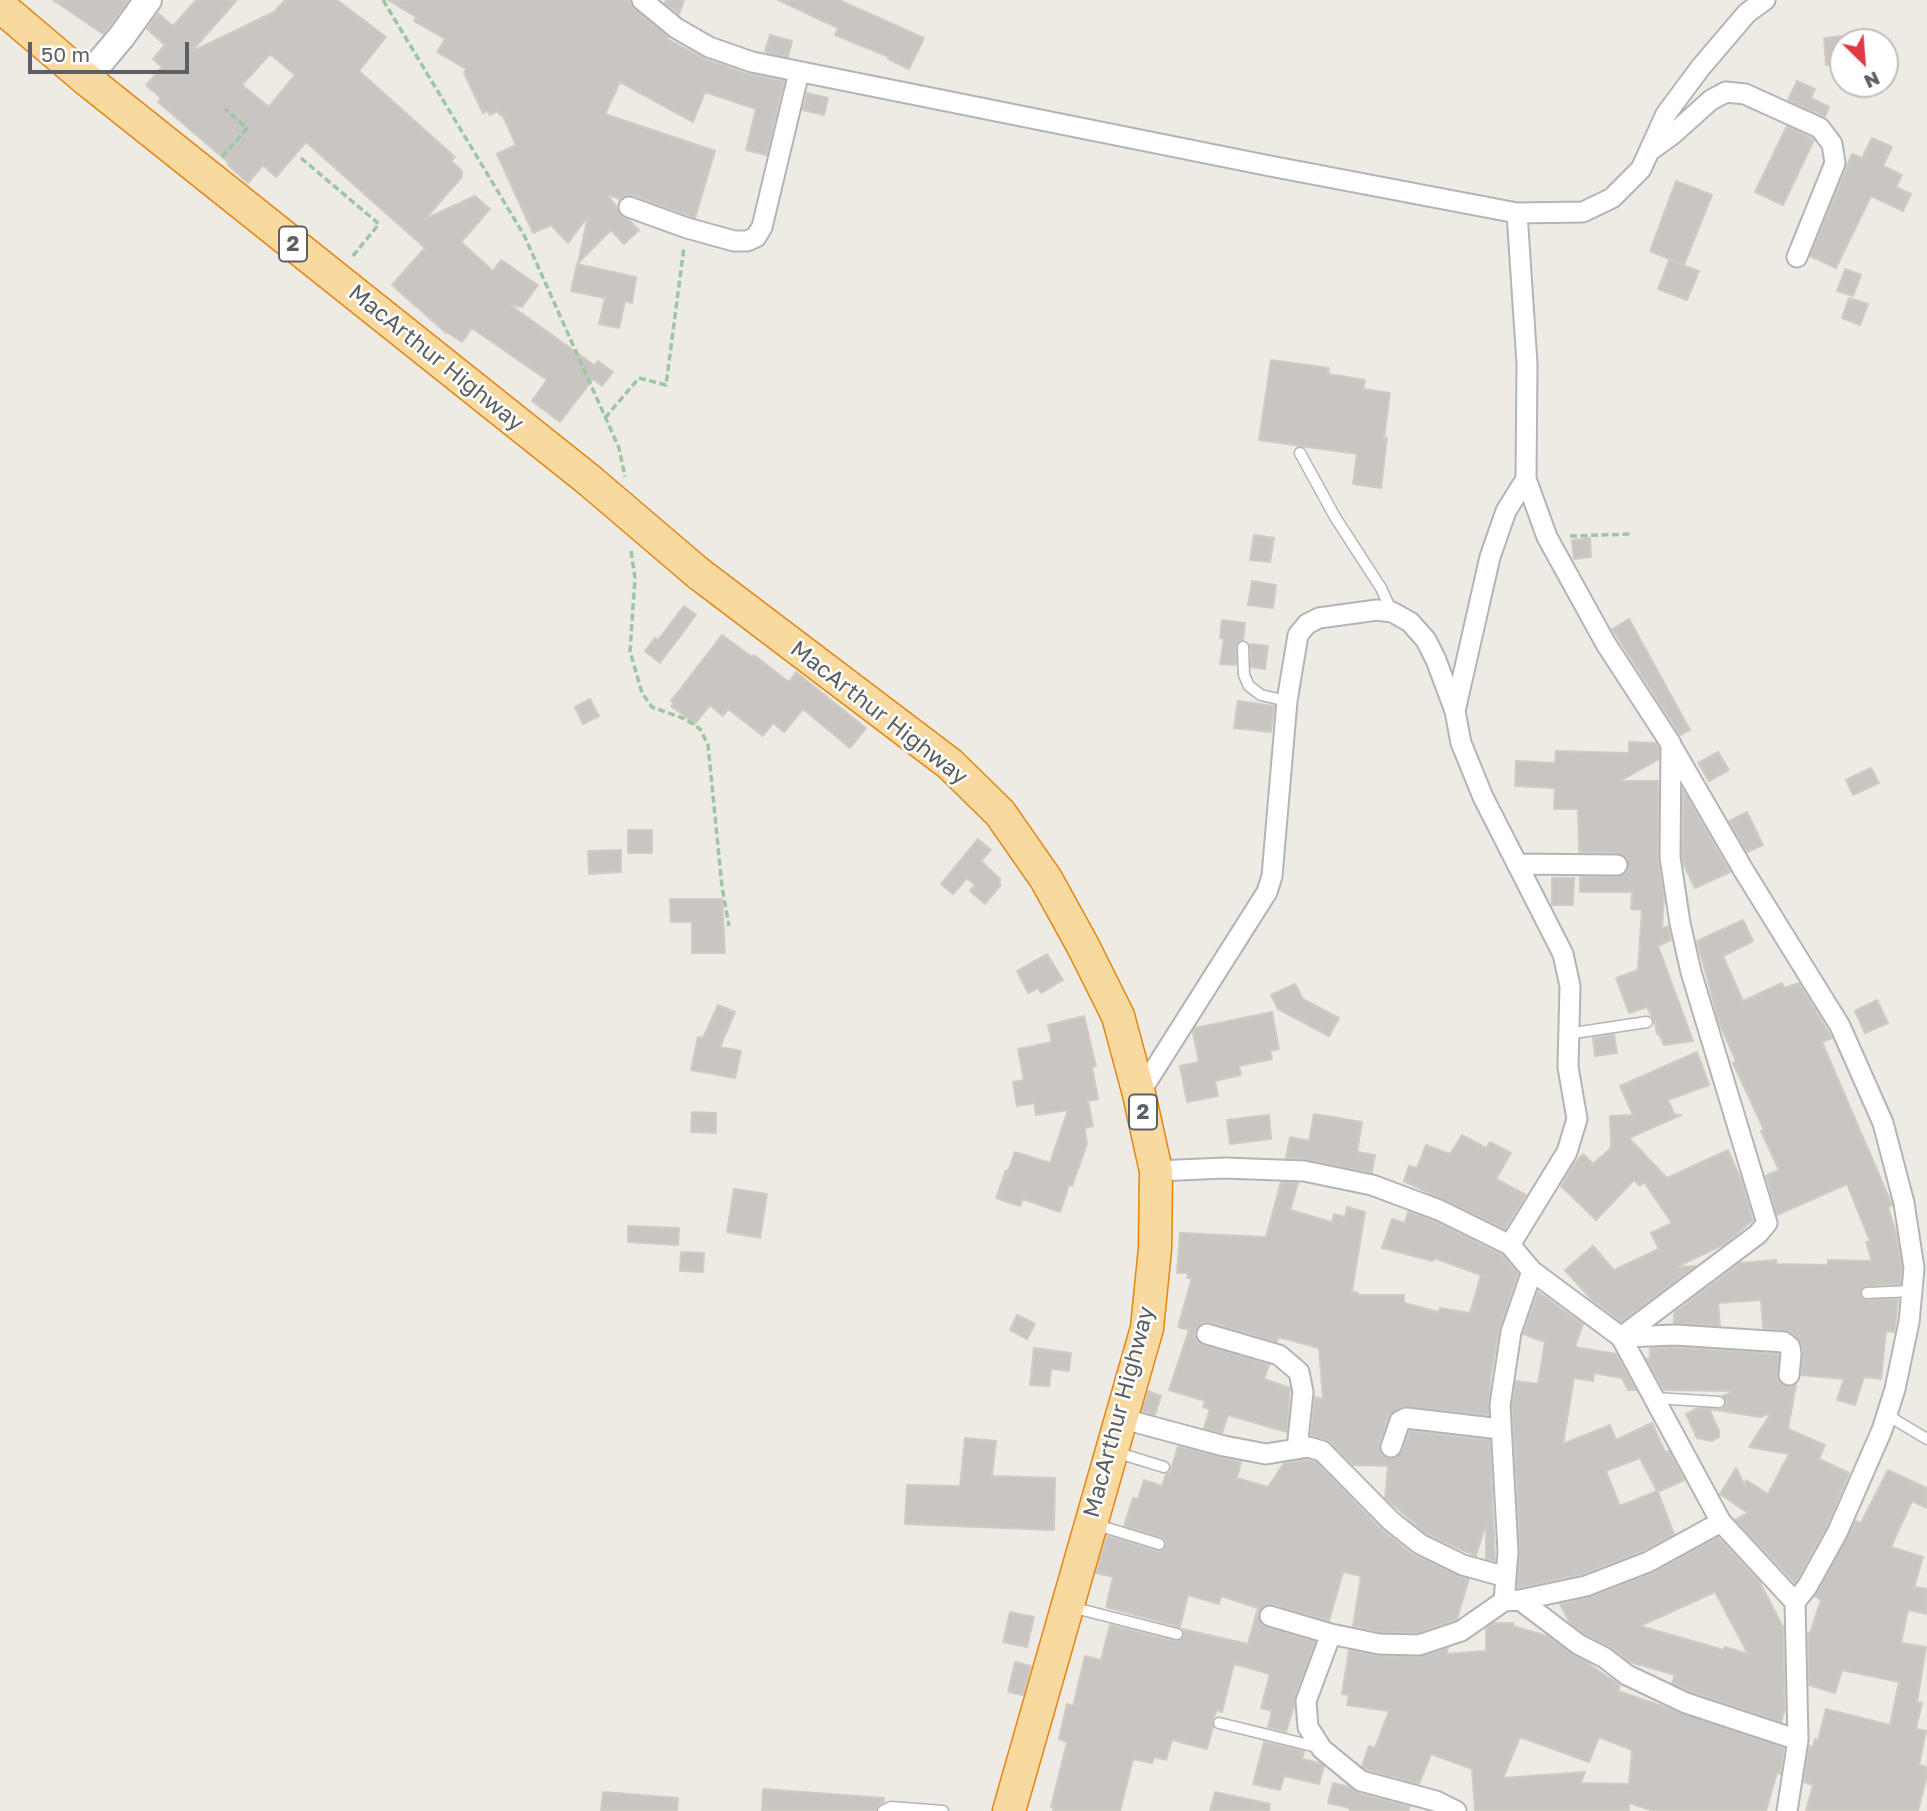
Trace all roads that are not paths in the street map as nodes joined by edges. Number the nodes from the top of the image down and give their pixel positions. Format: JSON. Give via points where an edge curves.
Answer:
{"nodes":[{"id":1,"x":148,"y":0,"type":"edge"},
{"id":2,"x":642,"y":0,"type":"edge"},
{"id":3,"x":1765,"y":0,"type":"edge"},
{"id":4,"x":0,"y":6,"type":"edge"},
{"id":5,"x":799,"y":72,"type":"junction"},
{"id":6,"x":86,"y":79,"type":"junction"},
{"id":7,"x":1650,"y":150,"type":"junction"},
{"id":8,"x":629,"y":206,"type":"dead end"},
{"id":9,"x":1517,"y":213,"type":"junction"},
{"id":10,"x":1797,"y":257,"type":"dead end"},
{"id":11,"x":1300,"y":453,"type":"dead end"},
{"id":12,"x":1526,"y":479,"type":"junction"},
{"id":13,"x":1392,"y":612,"type":"junction"},
{"id":14,"x":1243,"y":647,"type":"dead end"},
{"id":15,"x":1287,"y":701,"type":"junction"},
{"id":16,"x":1455,"y":711,"type":"junction"},
{"id":17,"x":1671,"y":744,"type":"junction"},
{"id":18,"x":1517,"y":864,"type":"junction"},
{"id":19,"x":1616,"y":865,"type":"dead end"},
{"id":20,"x":1647,"y":1022,"type":"dead end"},
{"id":21,"x":1567,"y":1034,"type":"junction"},
{"id":22,"x":1139,"y":1094,"type":"junction"},
{"id":23,"x":1156,"y":1171,"type":"junction"},
{"id":24,"x":1510,"y":1245,"type":"junction"},
{"id":25,"x":1532,"y":1271,"type":"junction"},
{"id":26,"x":1912,"y":1292,"type":"junction"},
{"id":27,"x":1867,"y":1293,"type":"dead end"},
{"id":28,"x":1207,"y":1334,"type":"dead end"},
{"id":29,"x":1621,"y":1337,"type":"junction"},
{"id":30,"x":1788,"y":1375,"type":"dead end"},
{"id":31,"x":1654,"y":1398,"type":"junction"},
{"id":32,"x":1719,"y":1402,"type":"dead end"},
{"id":33,"x":1887,"y":1415,"type":"junction"},
{"id":34,"x":1120,"y":1418,"type":"junction"},
{"id":35,"x":1501,"y":1429,"type":"junction"},
{"id":36,"x":1927,"y":1439,"type":"edge"},
{"id":37,"x":1391,"y":1447,"type":"dead end"},
{"id":38,"x":1297,"y":1449,"type":"junction"},
{"id":39,"x":1111,"y":1450,"type":"junction"},
{"id":40,"x":1164,"y":1467,"type":"dead end"},
{"id":41,"x":1721,"y":1522,"type":"junction"},
{"id":42,"x":1090,"y":1523,"type":"junction"},
{"id":43,"x":1159,"y":1544,"type":"dead end"},
{"id":44,"x":1506,"y":1577,"type":"junction"},
{"id":45,"x":1512,"y":1601,"type":"junction"},
{"id":46,"x":1795,"y":1602,"type":"junction"},
{"id":47,"x":1067,"y":1606,"type":"junction"},
{"id":48,"x":1270,"y":1616,"type":"dead end"},
{"id":49,"x":1177,"y":1634,"type":"dead end"},
{"id":50,"x":1331,"y":1634,"type":"junction"},
{"id":51,"x":1219,"y":1723,"type":"dead end"},
{"id":52,"x":1798,"y":1740,"type":"junction"},
{"id":53,"x":1322,"y":1749,"type":"junction"},
{"id":54,"x":883,"y":1811,"type":"edge"},
{"id":55,"x":943,"y":1811,"type":"edge"},
{"id":56,"x":1009,"y":1811,"type":"edge"},
{"id":57,"x":1457,"y":1811,"type":"edge"},
{"id":58,"x":1787,"y":1811,"type":"edge"}],
"edges":[{"from":1,"to":6,"type":"main road"},
{"from":2,"to":5,"type":"street","via":[[709,47]]},
{"from":3,"to":7,"type":"street","via":[[1746,13],[1701,68],[1666,114]]},
{"from":4,"to":6,"type":"highway","name":"MacArthur Highway","number":"2"},
{"from":5,"to":8,"type":"street","via":[[756,237],[734,241]]},
{"from":5,"to":9,"type":"street"},
{"from":6,"to":22,"type":"highway","name":"MacArthur Highway","number":"2","bridge":true,"via":[[589,480],[698,573],[950,764],[1000,813],[1046,879],[1118,1016]]},
{"from":7,"to":9,"type":"street","via":[[1641,169],[1612,198],[1583,212]]},
{"from":7,"to":10,"type":"street","via":[[1726,92],[1745,93],[1821,128],[1832,144],[1835,163]]},
{"from":9,"to":12,"type":"street","via":[[1527,364]]},
{"from":11,"to":13,"type":"lane"},
{"from":12,"to":16,"type":"street","via":[[1506,511],[1490,557]]},
{"from":12,"to":17,"type":"street","via":[[1547,537],[1606,644]]},
{"from":13,"to":15,"type":"street","via":[[1319,618],[1307,624],[1298,635]]},
{"from":13,"to":16,"type":"street","via":[[1410,622],[1426,640]]},
{"from":14,"to":15,"type":"lane","via":[[1249,686],[1261,695]]},
{"from":15,"to":22,"type":"street","via":[[1267,892]]},
{"from":16,"to":18,"type":"street","via":[[1461,743]]},
{"from":17,"to":26,"type":"street","via":[[1840,1026],[1878,1111],[1904,1203],[1914,1268]]},
{"from":17,"to":29,"type":"street","via":[[1671,856],[1680,923],[1767,1223]]},
{"from":18,"to":19,"type":"street"},
{"from":18,"to":21,"type":"street","via":[[1563,954],[1570,986]]},
{"from":20,"to":21,"type":"lane"},
{"from":21,"to":24,"type":"street","via":[[1577,1119],[1567,1152]]},
{"from":22,"to":23,"type":"highway","name":"MacArthur Highway","number":"2"},
{"from":23,"to":24,"type":"street","via":[[1304,1171],[1372,1185],[1440,1210]]},
{"from":23,"to":34,"type":"highway","name":"MacArthur Highway","number":"2","via":[[1147,1328]]},
{"from":24,"to":25,"type":"street"},
{"from":25,"to":29,"type":"street"},
{"from":25,"to":35,"type":"street","via":[[1511,1332],[1503,1375]]},
{"from":26,"to":27,"type":"lane"},
{"from":26,"to":33,"type":"street"},
{"from":28,"to":38,"type":"street","via":[[1279,1355],[1299,1372],[1303,1392]]},
{"from":29,"to":30,"type":"street","via":[[1676,1335],[1784,1342],[1791,1353]]},
{"from":29,"to":31,"type":"street"},
{"from":31,"to":32,"type":"lane"},
{"from":31,"to":41,"type":"street"},
{"from":33,"to":36,"type":"lane"},
{"from":33,"to":46,"type":"street","via":[[1837,1533]]},
{"from":34,"to":38,"type":"street","via":[[1266,1454]]},
{"from":34,"to":39,"type":"highway","name":"MacArthur Highway","number":"2"},
{"from":35,"to":37,"type":"street","via":[[1406,1418],[1400,1421]]},
{"from":35,"to":44,"type":"street"},
{"from":38,"to":44,"type":"street","via":[[1322,1451],[1420,1544],[1463,1565]]},
{"from":39,"to":40,"type":"lane"},
{"from":39,"to":42,"type":"highway","name":"MacArthur Highway","number":"2"},
{"from":41,"to":45,"type":"street","via":[[1648,1562],[1586,1586]]},
{"from":41,"to":46,"type":"street"},
{"from":42,"to":43,"type":"lane"},
{"from":42,"to":47,"type":"highway","name":"MacArthur Highway","number":"2"},
{"from":44,"to":45,"type":"street"},
{"from":45,"to":50,"type":"street","via":[[1461,1631],[1419,1645],[1379,1644]]},
{"from":45,"to":52,"type":"street","via":[[1627,1675],[1686,1703]]},
{"from":46,"to":52,"type":"street"},
{"from":47,"to":49,"type":"lane"},
{"from":47,"to":56,"type":"highway","name":"MacArthur Highway","number":"2"},
{"from":48,"to":50,"type":"street"},
{"from":50,"to":53,"type":"street","via":[[1306,1701],[1308,1727]]},
{"from":51,"to":53,"type":"lane"},
{"from":52,"to":58,"type":"street"},
{"from":53,"to":57,"type":"street","via":[[1361,1782],[1436,1801]]},
{"from":54,"to":55,"type":"lane","via":[[891,1807]]}]}
